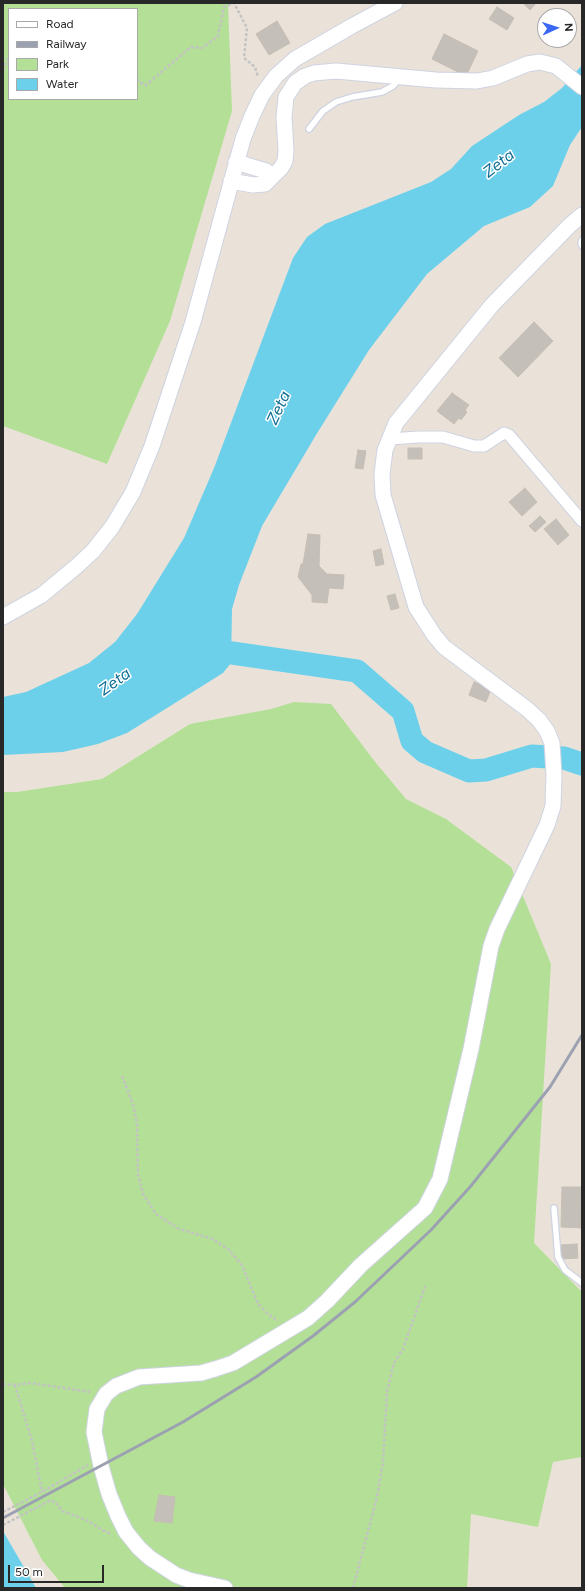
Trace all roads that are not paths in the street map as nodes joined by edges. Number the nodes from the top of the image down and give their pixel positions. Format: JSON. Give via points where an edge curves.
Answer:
{"nodes":[{"id":1,"x":395,"y":3,"type":"edge"},
{"id":2,"x":400,"y":77,"type":"junction"},
{"id":3,"x":582,"y":87,"type":"edge"},
{"id":4,"x":309,"y":130,"type":"dead end"},
{"id":5,"x":243,"y":164,"type":"junction"},
{"id":6,"x":272,"y":176,"type":"junction"},
{"id":7,"x":238,"y":182,"type":"junction"},
{"id":8,"x":582,"y":215,"type":"edge"},
{"id":9,"x":582,"y":240,"type":"edge"},
{"id":10,"x":582,"y":246,"type":"edge"},
{"id":11,"x":390,"y":439,"type":"junction"},
{"id":12,"x":582,"y":521,"type":"edge"},
{"id":13,"x":3,"y":617,"type":"edge"},
{"id":14,"x":554,"y":1208,"type":"dead end"},
{"id":15,"x":582,"y":1283,"type":"edge"},
{"id":16,"x":225,"y":1588,"type":"edge"}],
"edges":[{"from":1,"to":5,"type":"street","via":[[295,58],[276,76],[262,95],[249,122]]},
{"from":2,"to":3,"type":"street","via":[[482,81],[530,63],[544,62],[556,66]]},
{"from":2,"to":4,"type":"lane","via":[[393,86],[382,92],[336,102],[323,111]]},
{"from":2,"to":6,"type":"street","via":[[336,71],[305,76],[295,83],[285,100],[286,156],[281,168]]},
{"from":5,"to":6,"type":"street","via":[[266,171]]},
{"from":5,"to":7,"type":"street"},
{"from":6,"to":7,"type":"street","via":[[265,184]]},
{"from":7,"to":13,"type":"street","via":[[148,456],[130,498],[102,539],[72,572],[42,595]]},
{"from":8,"to":11,"type":"street","via":[[492,306],[412,402],[396,423]]},
{"from":9,"to":10,"type":"lane"},
{"from":11,"to":12,"type":"street","via":[[443,437],[474,446],[484,446],[504,433],[509,435]]},
{"from":11,"to":16,"type":"street","via":[[385,450],[383,495],[416,607],[444,647],[527,709],[547,731],[552,743],[553,806],[547,825],[491,946],[471,1049],[440,1179],[425,1208],[361,1265],[308,1318],[233,1362],[215,1369],[201,1373],[139,1377],[116,1386],[106,1394],[97,1409],[94,1432],[99,1457],[109,1494],[126,1532],[150,1558],[176,1575]]},
{"from":14,"to":15,"type":"lane","via":[[558,1257],[565,1270]]}]}
